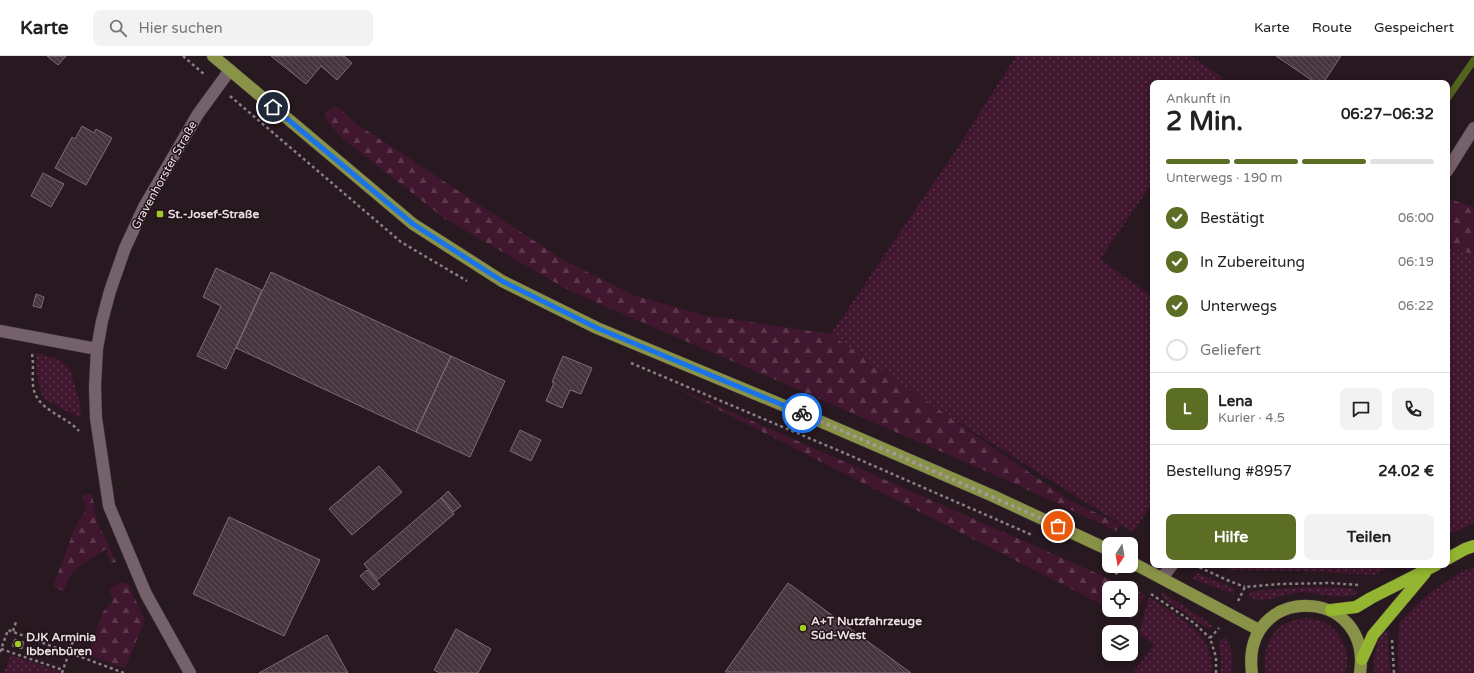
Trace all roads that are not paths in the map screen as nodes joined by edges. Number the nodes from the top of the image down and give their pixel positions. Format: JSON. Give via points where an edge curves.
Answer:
{"nodes":[{"id":1,"x":213,"y":56,"type":"edge"},
{"id":2,"x":230,"y":70,"type":"junction"},
{"id":3,"x":1474,"y":128,"type":"edge"},
{"id":4,"x":1450,"y":166,"type":"edge"},
{"id":5,"x":0,"y":332,"type":"edge"},
{"id":6,"x":97,"y":349,"type":"junction"},
{"id":7,"x":1474,"y":546,"type":"edge"},
{"id":8,"x":1102,"y":547,"type":"edge"},
{"id":9,"x":1450,"y":557,"type":"edge"},
{"id":10,"x":1138,"y":566,"type":"edge"},
{"id":11,"x":1170,"y":568,"type":"edge"},
{"id":12,"x":1430,"y":568,"type":"edge"},
{"id":13,"x":1431,"y":568,"type":"edge"},
{"id":14,"x":1162,"y":578,"type":"junction"},
{"id":15,"x":1331,"y":610,"type":"junction"},
{"id":16,"x":1259,"y":630,"type":"junction"},
{"id":17,"x":1362,"y":659,"type":"junction"},
{"id":18,"x":190,"y":673,"type":"edge"},
{"id":19,"x":1252,"y":673,"type":"edge"},
{"id":20,"x":1360,"y":673,"type":"edge"}],
"edges":[{"from":1,"to":2,"type":"main road"},
{"from":2,"to":6,"type":"street","name":"Gravenhorster Straße","via":[[198,114],[144,207],[125,248],[110,291]]},
{"from":2,"to":8,"type":"main road","via":[[413,224],[502,281],[597,328],[993,496]]},
{"from":3,"to":4,"type":"street"},
{"from":5,"to":6,"type":"street"},
{"from":6,"to":18,"type":"street","name":"Gravenhorster Straße","via":[[96,418],[109,506],[146,594]]},
{"from":7,"to":9,"type":"highway"},
{"from":10,"to":14,"type":"main road"},
{"from":11,"to":14,"type":"street"},
{"from":12,"to":15,"type":"highway","via":[[1356,607]]},
{"from":13,"to":17,"type":"highway","via":[[1373,635]]},
{"from":14,"to":16,"type":"main road"},
{"from":15,"to":16,"type":"main road","via":[[1315,605],[1283,609]]},
{"from":15,"to":17,"type":"main road","via":[[1353,630],[1360,644]]},
{"from":16,"to":19,"type":"main road","via":[[1252,645]]},
{"from":17,"to":20,"type":"main road"}]}
